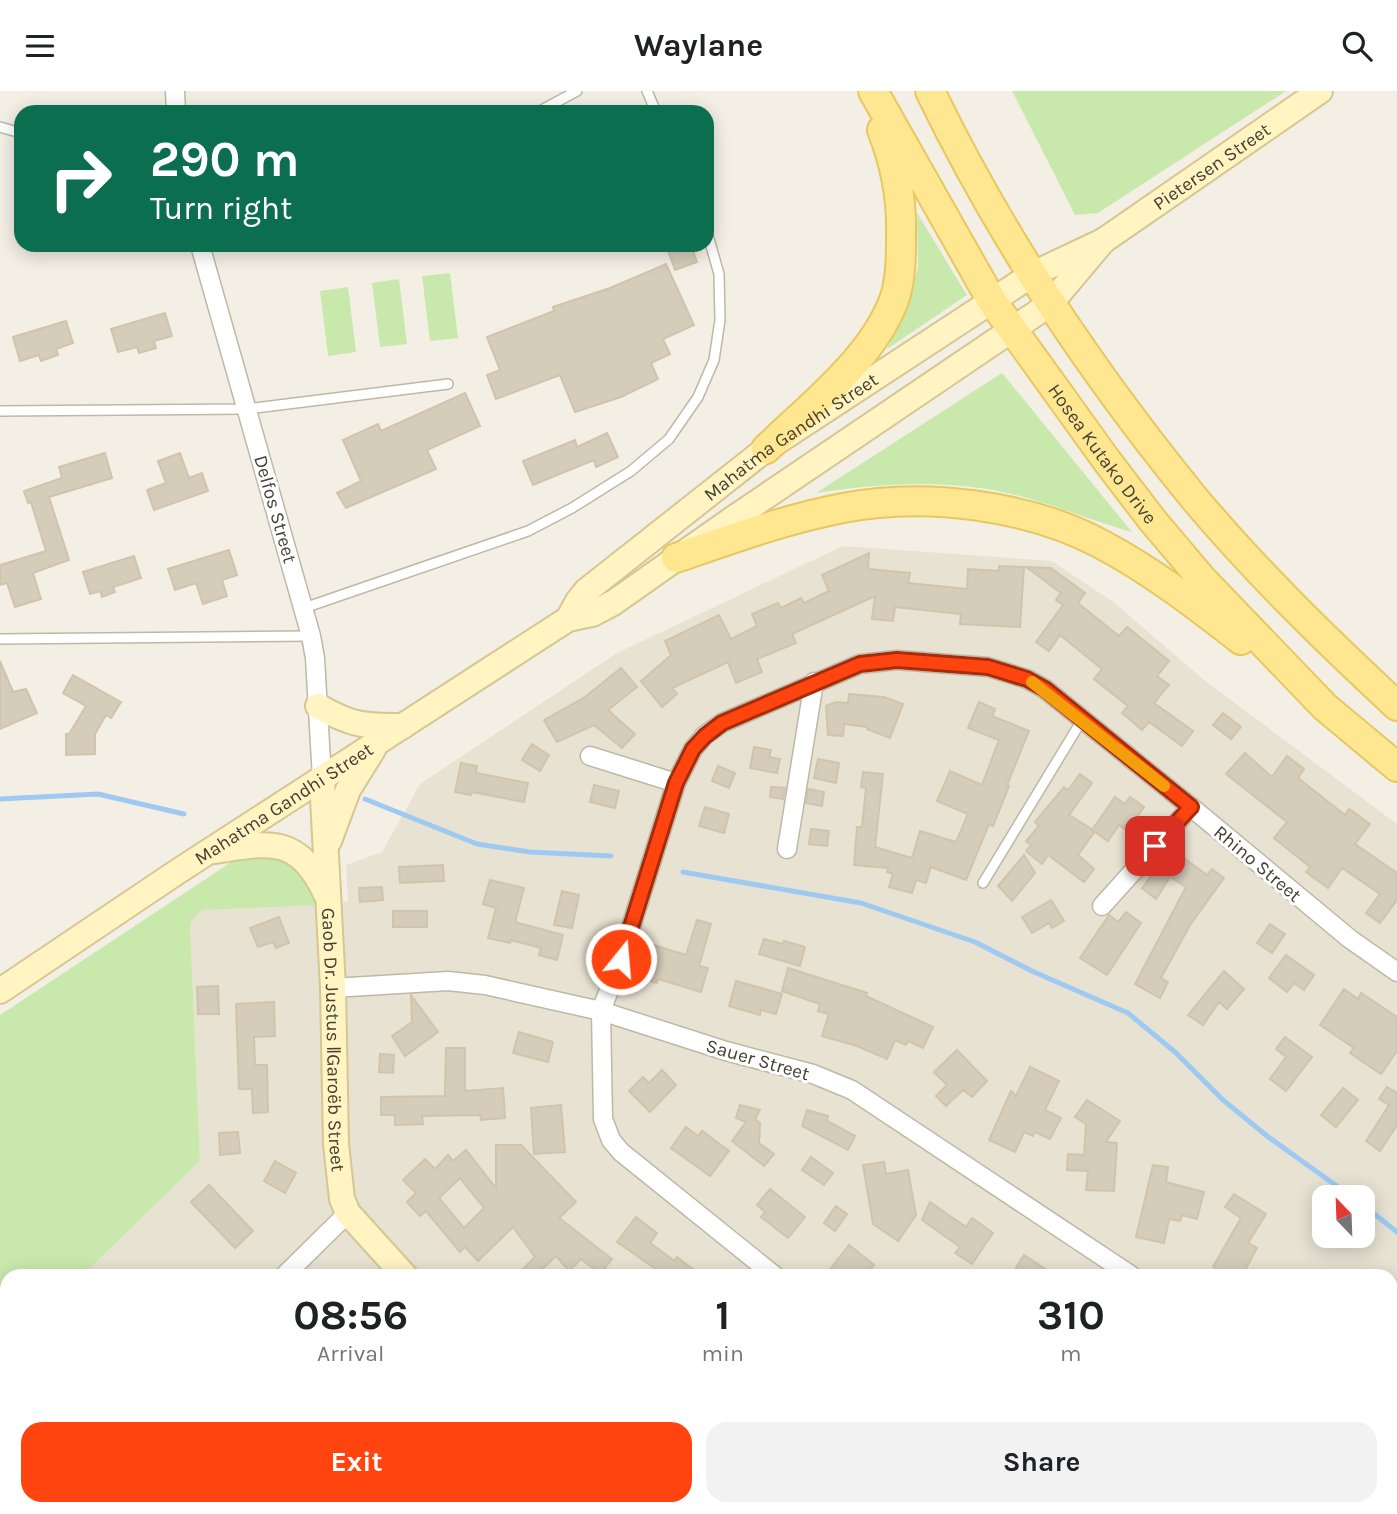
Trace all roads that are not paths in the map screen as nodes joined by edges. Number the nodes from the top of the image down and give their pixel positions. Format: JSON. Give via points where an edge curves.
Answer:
{"nodes":[{"id":1,"x":577,"y":91,"type":"edge"},
{"id":2,"x":867,"y":91,"type":"edge"},
{"id":3,"x":873,"y":91,"type":"edge"},
{"id":4,"x":930,"y":91,"type":"edge"},
{"id":5,"x":1320,"y":91,"type":"edge"},
{"id":6,"x":551,"y":105,"type":"edge"},
{"id":7,"x":1103,"y":241,"type":"junction"},
{"id":8,"x":202,"y":252,"type":"edge"},
{"id":9,"x":713,"y":252,"type":"edge"},
{"id":10,"x":1033,"y":274,"type":"junction"},
{"id":11,"x":992,"y":301,"type":"junction"},
{"id":12,"x":1051,"y":302,"type":"junction"},
{"id":13,"x":1012,"y":329,"type":"junction"},
{"id":14,"x":448,"y":384,"type":"dead end"},
{"id":15,"x":247,"y":409,"type":"junction"},
{"id":16,"x":0,"y":411,"type":"edge"},
{"id":17,"x":766,"y":449,"type":"junction"},
{"id":18,"x":676,"y":558,"type":"junction"},
{"id":19,"x":304,"y":608,"type":"junction"},
{"id":20,"x":568,"y":619,"type":"junction"},
{"id":21,"x":311,"y":636,"type":"junction"},
{"id":22,"x":0,"y":639,"type":"edge"},
{"id":23,"x":814,"y":682,"type":"junction"},
{"id":24,"x":318,"y":706,"type":"junction"},
{"id":25,"x":1397,"y":706,"type":"edge"},
{"id":26,"x":1325,"y":707,"type":"junction"},
{"id":27,"x":1082,"y":720,"type":"junction"},
{"id":28,"x":403,"y":726,"type":"junction"},
{"id":29,"x":378,"y":742,"type":"junction"},
{"id":30,"x":590,"y":756,"type":"dead end"},
{"id":31,"x":1397,"y":767,"type":"edge"},
{"id":32,"x":321,"y":779,"type":"junction"},
{"id":33,"x":676,"y":783,"type":"junction"},
{"id":34,"x":1191,"y":807,"type":"junction"},
{"id":35,"x":327,"y":847,"type":"junction"},
{"id":36,"x":786,"y":849,"type":"dead end"},
{"id":37,"x":207,"y":852,"type":"junction"},
{"id":38,"x":983,"y":883,"type":"dead end"},
{"id":39,"x":328,"y":898,"type":"junction"},
{"id":40,"x":1102,"y":906,"type":"dead end"},
{"id":41,"x":1397,"y":972,"type":"edge"},
{"id":42,"x":333,"y":988,"type":"junction"},
{"id":43,"x":0,"y":991,"type":"edge"},
{"id":44,"x":601,"y":1011,"type":"junction"},
{"id":45,"x":348,"y":1213,"type":"junction"},
{"id":46,"x":291,"y":1269,"type":"edge"},
{"id":47,"x":399,"y":1269,"type":"edge"},
{"id":48,"x":766,"y":1269,"type":"edge"},
{"id":49,"x":1121,"y":1269,"type":"edge"}],
"edges":[{"from":1,"to":6,"type":"lane"},
{"from":2,"to":17,"type":"main road","via":[[890,149],[902,212],[896,294],[863,352]]},
{"from":3,"to":11,"type":"main road","name":"Hosea Kutako Drive"},
{"from":4,"to":10,"type":"main road","via":[[962,157]]},
{"from":5,"to":7,"type":"street","name":"Pietersen Street"},
{"from":7,"to":10,"type":"street","name":"Pietersen Street"},
{"from":7,"to":12,"type":"street","name":"Pietersen Street"},
{"from":8,"to":15,"type":"street","name":"Delfos Street"},
{"from":9,"to":19,"type":"lane","via":[[719,274],[720,320],[714,360],[698,397],[669,439],[631,471],[528,531]]},
{"from":10,"to":11,"type":"street","name":"Mahatma Gandhi Street"},
{"from":10,"to":12,"type":"main road"},
{"from":11,"to":13,"type":"main road","name":"Hosea Kutako Drive"},
{"from":11,"to":17,"type":"street","name":"Mahatma Gandhi Street"},
{"from":12,"to":13,"type":"street","name":"Mahatma Gandhi Street"},
{"from":12,"to":25,"type":"main road","via":[[1096,371],[1195,499],[1306,619]]},
{"from":13,"to":18,"type":"street","name":"Mahatma Gandhi Street"},
{"from":13,"to":26,"type":"main road","name":"Hosea Kutako Drive","via":[[1153,521]]},
{"from":14,"to":15,"type":"lane"},
{"from":15,"to":16,"type":"lane"},
{"from":15,"to":19,"type":"street","name":"Delfos Street"},
{"from":17,"to":20,"type":"street","name":"Mahatma Gandhi Street","via":[[586,591]]},
{"from":18,"to":20,"type":"street","name":"Mahatma Gandhi Street","via":[[613,603]]},
{"from":18,"to":26,"type":"main road","via":[[799,517],[846,507],[979,505],[1072,531],[1141,567],[1181,593]]},
{"from":19,"to":21,"type":"street","name":"Delfos Street"},
{"from":20,"to":28,"type":"street","name":"Mahatma Gandhi Street"},
{"from":21,"to":22,"type":"lane"},
{"from":21,"to":24,"type":"street","name":"Delfos Street"},
{"from":23,"to":27,"type":"street","name":"Rhino Street","via":[[860,664],[897,660],[988,667],[1045,689]]},
{"from":23,"to":33,"type":"street","name":"Rhino Street","via":[[722,723],[693,749]]},
{"from":23,"to":36,"type":"street"},
{"from":24,"to":28,"type":"street","via":[[355,724]]},
{"from":24,"to":32,"type":"street","name":"Delfos Street"},
{"from":26,"to":31,"type":"main road","name":"Hosea Kutako Drive"},
{"from":27,"to":34,"type":"street","name":"Rhino Street"},
{"from":27,"to":38,"type":"lane"},
{"from":28,"to":29,"type":"street","name":"Mahatma Gandhi Street"},
{"from":29,"to":32,"type":"street","name":"Mahatma Gandhi Street"},
{"from":29,"to":35,"type":"street","via":[[348,790]]},
{"from":30,"to":33,"type":"street"},
{"from":32,"to":35,"type":"street","name":"Gaob Dr. Justus ǁGaroëb Street"},
{"from":32,"to":37,"type":"street","name":"Mahatma Gandhi Street"},
{"from":33,"to":44,"type":"street","name":"Rhino Street"},
{"from":34,"to":40,"type":"street"},
{"from":34,"to":41,"type":"street","name":"Rhino Street","via":[[1350,939]]},
{"from":35,"to":39,"type":"street","name":"Gaob Dr. Justus ǁGaroëb Street"},
{"from":37,"to":39,"type":"street","via":[[258,845],[286,848],[310,865]]},
{"from":37,"to":43,"type":"street","name":"Mahatma Gandhi Street"},
{"from":39,"to":42,"type":"street","name":"Gaob Dr. Justus ǁGaroëb Street"},
{"from":42,"to":44,"type":"street","name":"Sauer Street","via":[[448,981]]},
{"from":42,"to":45,"type":"street","name":"Gaob Dr. Justus ǁGaroëb Street","via":[[336,1144],[342,1199]]},
{"from":44,"to":48,"type":"street","via":[[601,1097],[611,1140],[640,1170]]},
{"from":44,"to":49,"type":"street","name":"Sauer Street","via":[[813,1074],[852,1090]]},
{"from":45,"to":46,"type":"street"},
{"from":45,"to":47,"type":"street","name":"Gaob Dr. Justus ǁGaroëb Street"}]}
